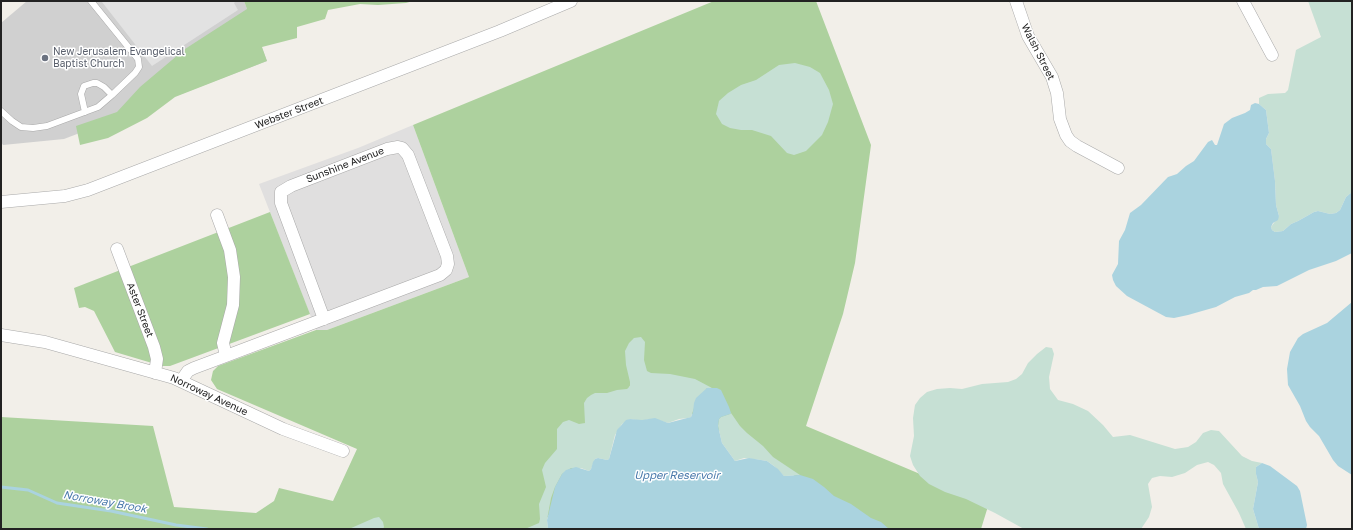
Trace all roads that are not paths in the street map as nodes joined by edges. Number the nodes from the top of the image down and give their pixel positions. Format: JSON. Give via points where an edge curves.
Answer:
{"nodes":[{"id":1,"x":91,"y":1,"type":"edge"},
{"id":2,"x":571,"y":1,"type":"edge"},
{"id":3,"x":1016,"y":1,"type":"edge"},
{"id":4,"x":1243,"y":1,"type":"edge"},
{"id":5,"x":1272,"y":56,"type":"dead end"},
{"id":6,"x":112,"y":95,"type":"junction"},
{"id":7,"x":1,"y":111,"type":"edge"},
{"id":8,"x":85,"y":112,"type":"junction"},
{"id":9,"x":1118,"y":168,"type":"dead end"},
{"id":10,"x":1,"y":202,"type":"edge"},
{"id":11,"x":217,"y":215,"type":"dead end"},
{"id":12,"x":117,"y":249,"type":"dead end"},
{"id":13,"x":324,"y":318,"type":"junction"},
{"id":14,"x":1,"y":335,"type":"edge"},
{"id":15,"x":226,"y":356,"type":"junction"},
{"id":16,"x":155,"y":373,"type":"junction"},
{"id":17,"x":181,"y":381,"type":"junction"},
{"id":18,"x":343,"y":451,"type":"dead end"}],
"edges":[{"from":1,"to":6,"type":"lane","via":[[140,64],[138,70]]},
{"from":2,"to":10,"type":"street","name":"Webster Street","via":[[500,31],[88,190],[64,196]]},
{"from":3,"to":9,"type":"street","name":"Walsh Street","via":[[1028,36],[1052,77],[1060,120],[1066,135],[1077,146]]},
{"from":4,"to":5,"type":"street"},
{"from":6,"to":8,"type":"lane","via":[[98,107]]},
{"from":6,"to":8,"type":"lane","via":[[97,84],[84,86],[81,94]]},
{"from":7,"to":8,"type":"lane","via":[[16,124],[27,128],[47,126]]},
{"from":11,"to":15,"type":"street","via":[[230,250],[234,277],[233,300],[224,343]]},
{"from":12,"to":16,"type":"street","name":"Aster Street","via":[[154,347],[157,359]]},
{"from":13,"to":13,"type":"street","name":"Sunshine Avenue","via":[[440,275],[448,267],[447,256],[408,155],[402,148],[387,149],[281,192],[281,203]]},
{"from":13,"to":15,"type":"street","name":"Sunshine Avenue"},
{"from":14,"to":16,"type":"street","name":"Norroway Avenue","via":[[41,341]]},
{"from":15,"to":17,"type":"street","name":"Sunshine Avenue","via":[[191,369]]},
{"from":16,"to":17,"type":"street","name":"Norroway Avenue"},
{"from":17,"to":18,"type":"street","name":"Norroway Avenue","via":[[283,429]]}]}
